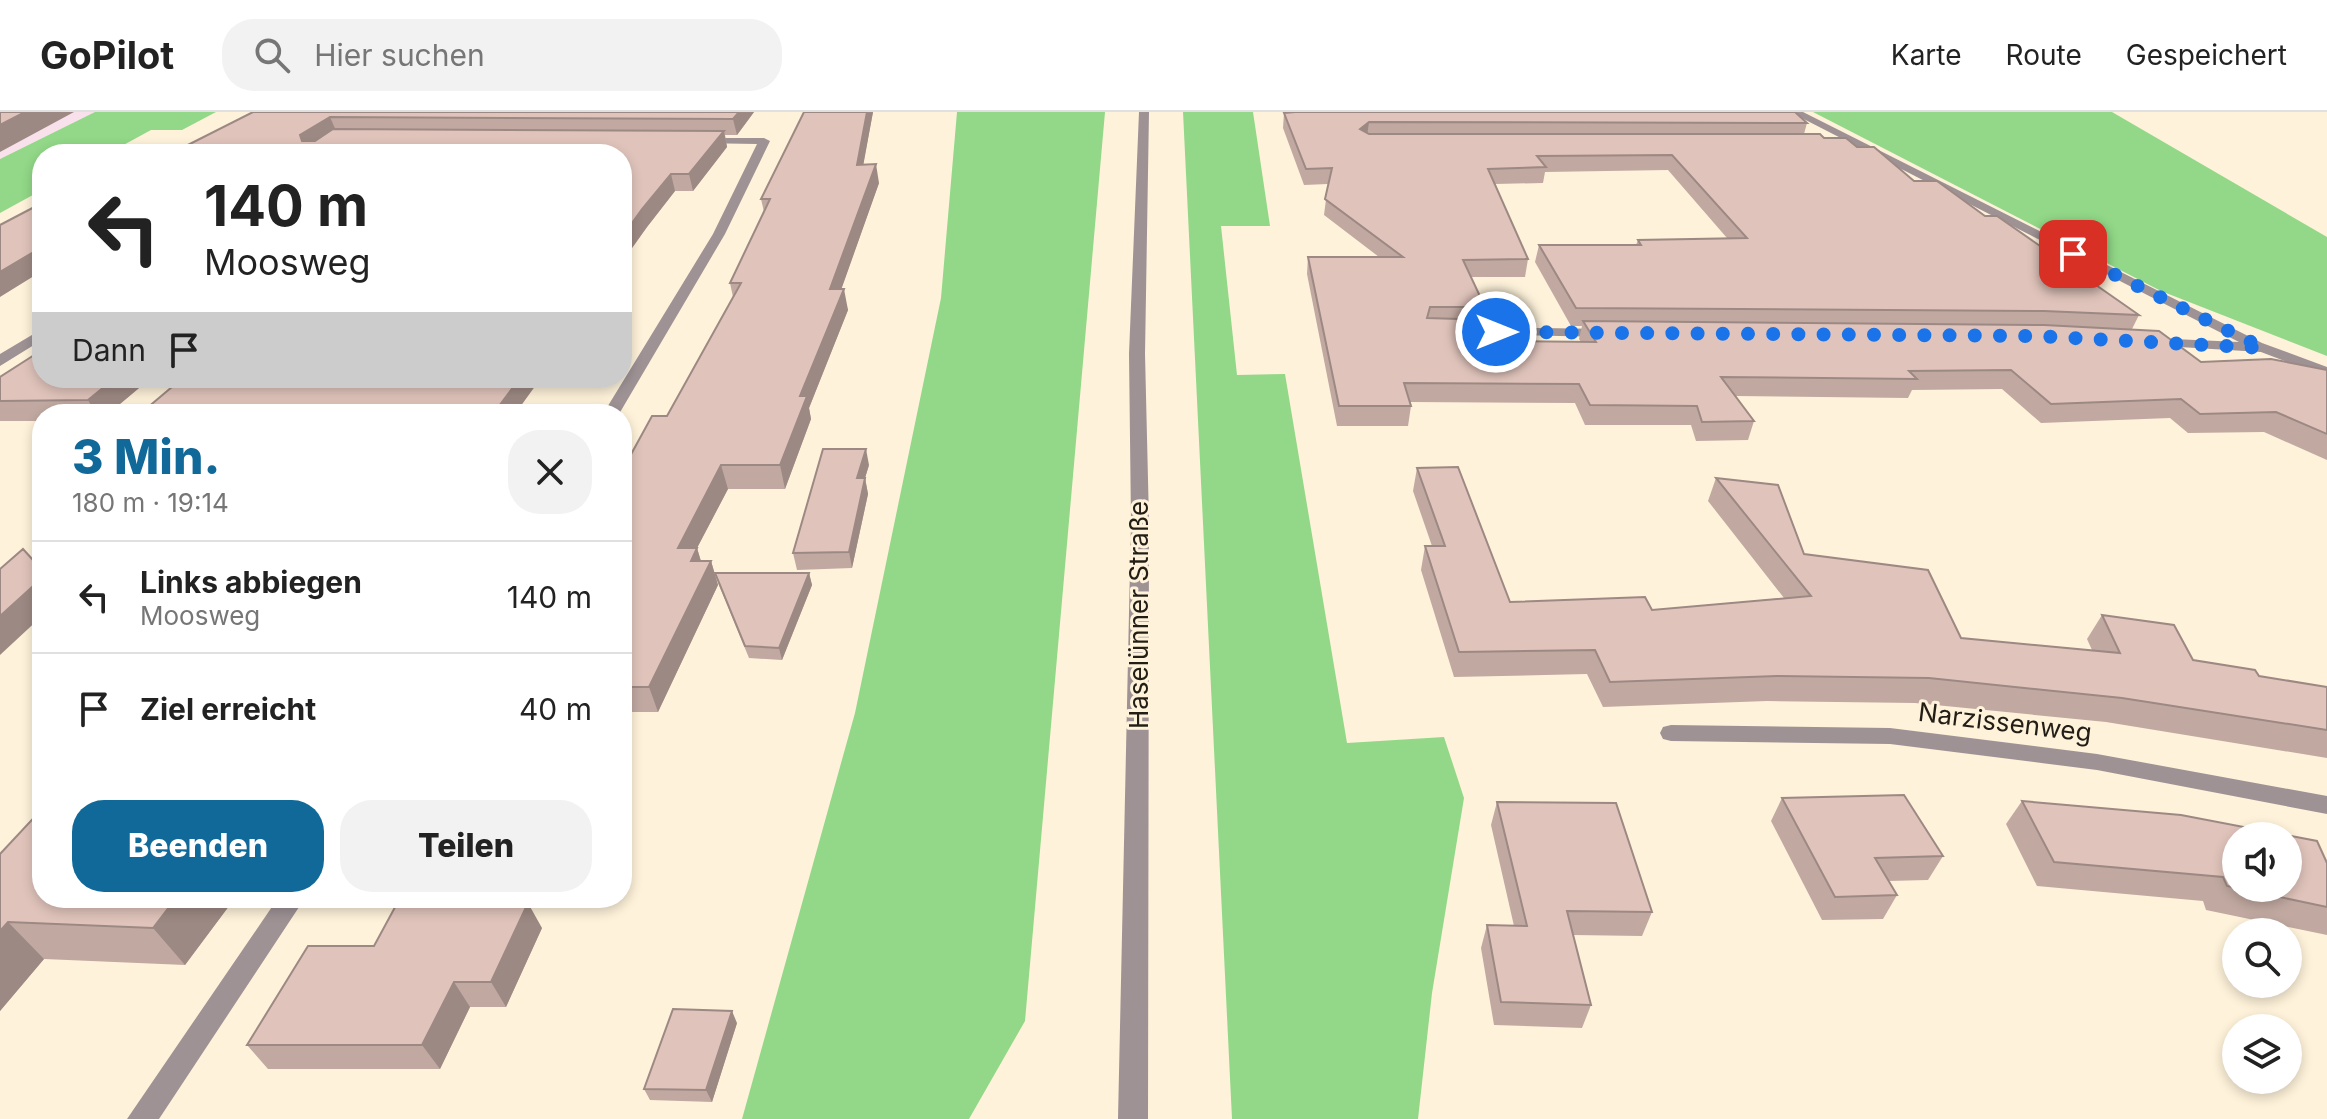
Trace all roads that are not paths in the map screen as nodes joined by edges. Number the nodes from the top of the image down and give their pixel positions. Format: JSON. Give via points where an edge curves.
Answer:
{"nodes":[{"id":1,"x":1144,"y":112,"type":"edge"},
{"id":2,"x":1795,"y":112,"type":"edge"},
{"id":3,"x":684,"y":141,"type":"edge"},
{"id":4,"x":1823,"y":144,"type":"edge"},
{"id":5,"x":1854,"y":144,"type":"junction"},
{"id":6,"x":1448,"y":331,"type":"edge"},
{"id":7,"x":1623,"y":333,"type":"edge"},
{"id":8,"x":32,"y":340,"type":"edge"},
{"id":9,"x":2141,"y":342,"type":"edge"},
{"id":10,"x":2263,"y":348,"type":"junction"},
{"id":11,"x":0,"y":361,"type":"edge"},
{"id":12,"x":2327,"y":372,"type":"edge"},
{"id":13,"x":632,"y":379,"type":"edge"},
{"id":14,"x":1671,"y":733,"type":"dead end"},
{"id":15,"x":2327,"y":805,"type":"edge"},
{"id":16,"x":285,"y":908,"type":"edge"},
{"id":17,"x":142,"y":1119,"type":"edge"},
{"id":18,"x":1133,"y":1119,"type":"edge"}],
"edges":[{"from":1,"to":18,"type":"street","name":"Haselünner Straße","via":[[1137,354]]},
{"from":2,"to":5,"type":"street"},
{"from":3,"to":13,"type":"street","via":[[764,141],[719,234]]},
{"from":4,"to":5,"type":"street"},
{"from":5,"to":10,"type":"street"},
{"from":6,"to":7,"type":"street"},
{"from":8,"to":11,"type":"street"},
{"from":9,"to":10,"type":"street"},
{"from":10,"to":12,"type":"street"},
{"from":14,"to":15,"type":"street","name":"Narzissenweg","via":[[1890,736],[2097,762]]},
{"from":16,"to":17,"type":"street"}]}
